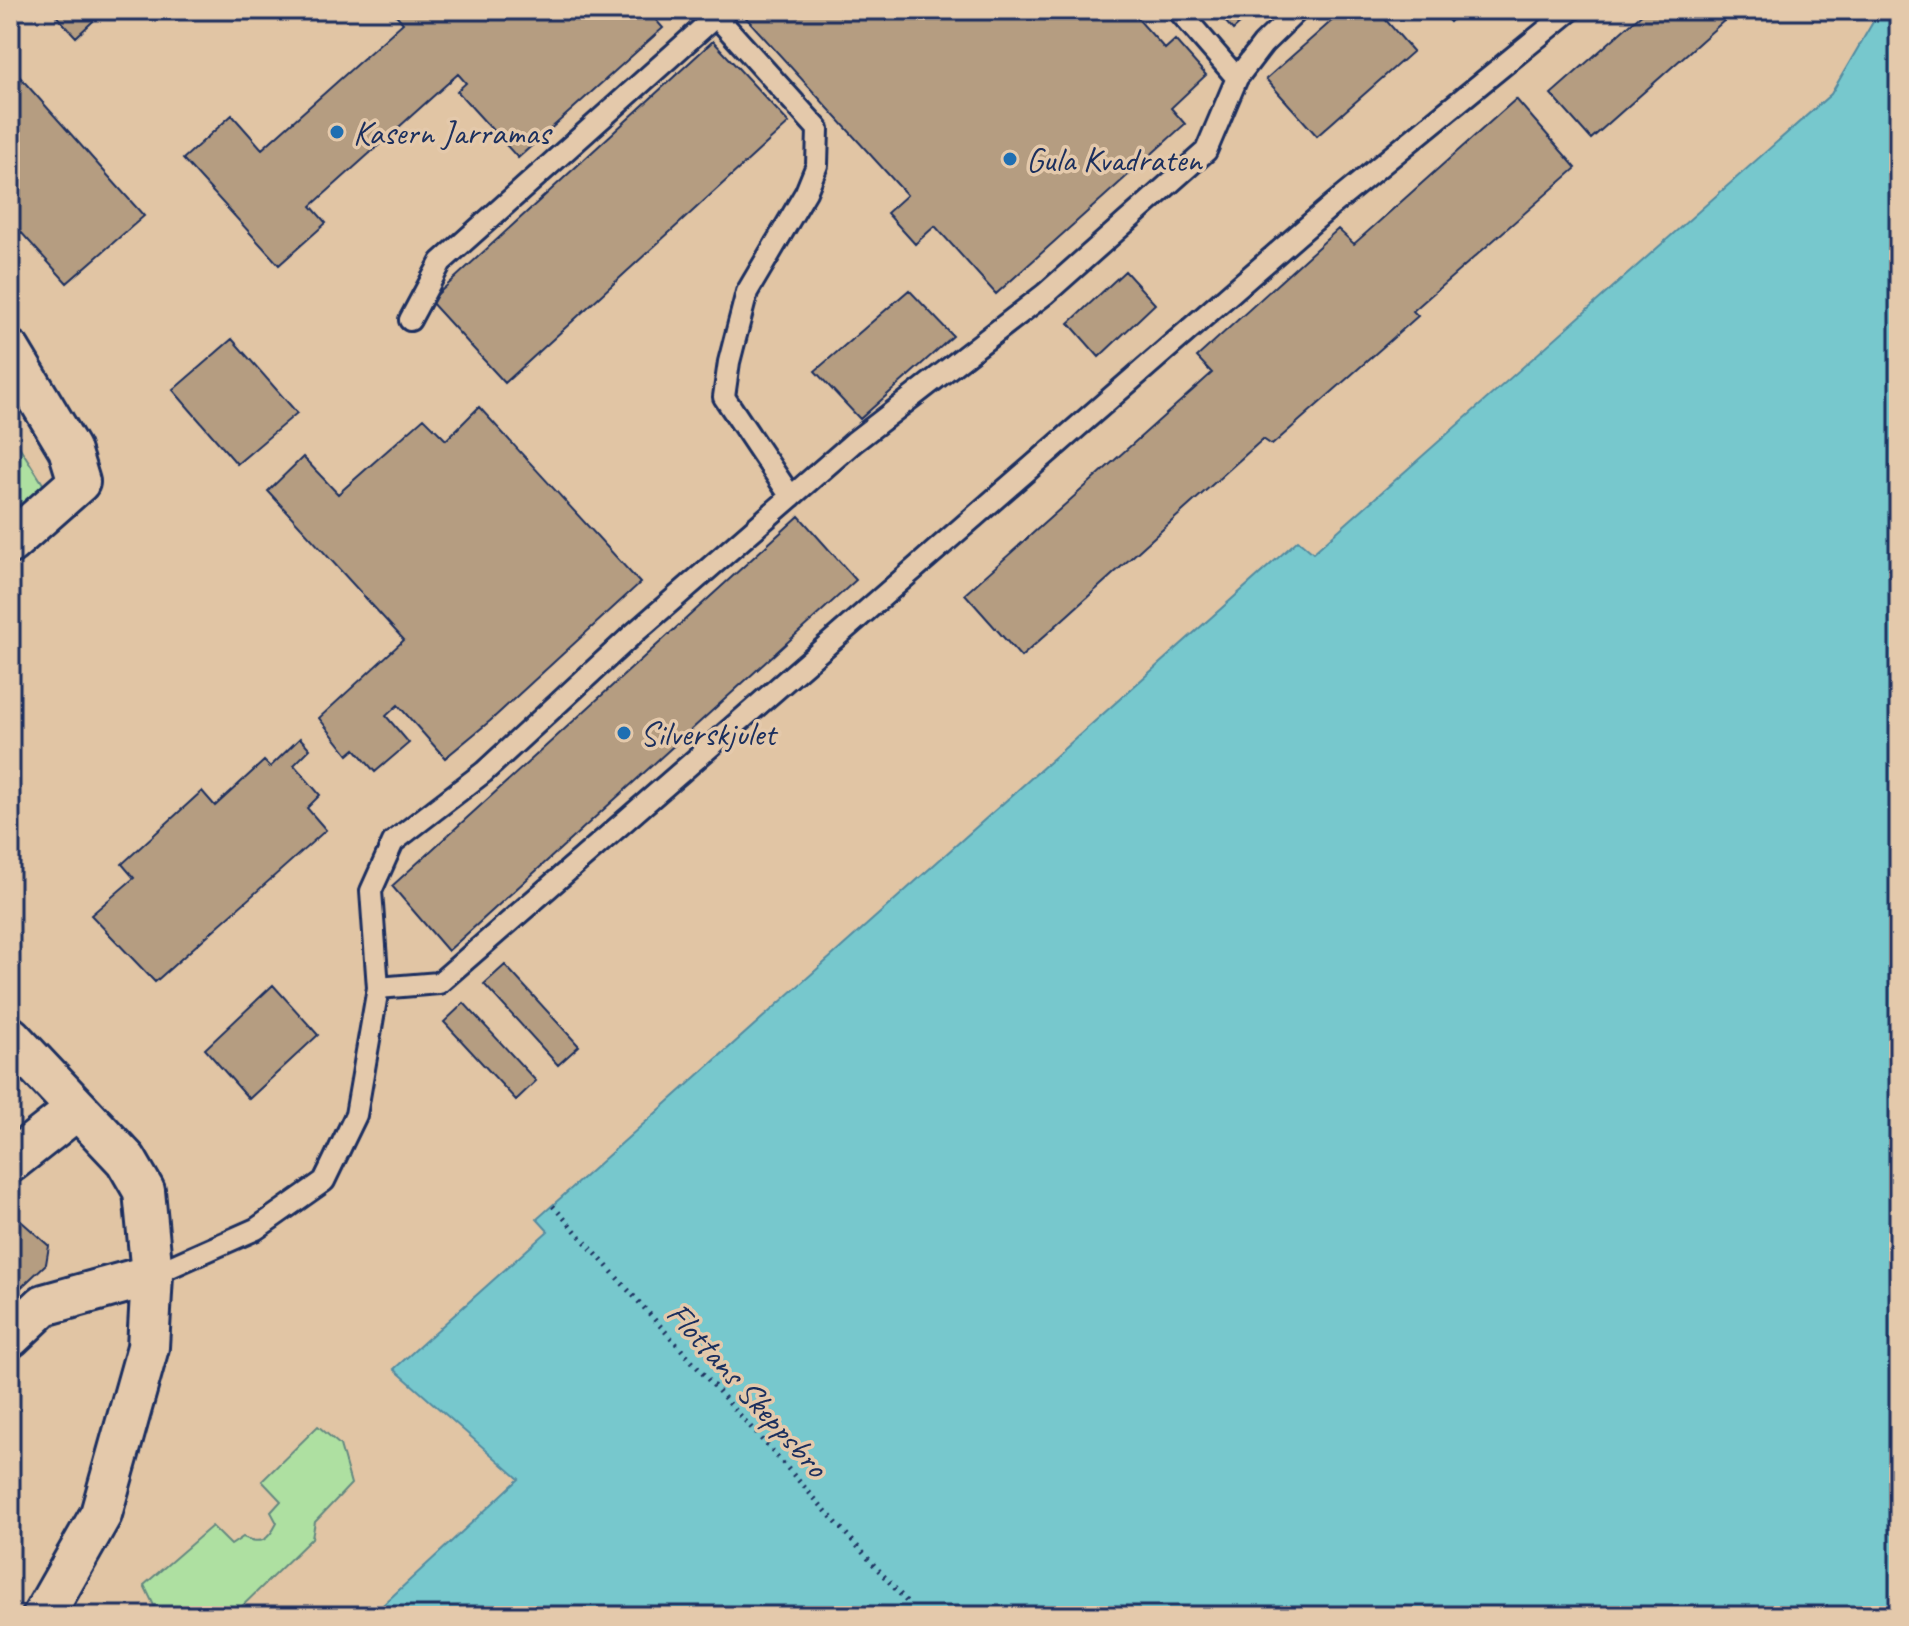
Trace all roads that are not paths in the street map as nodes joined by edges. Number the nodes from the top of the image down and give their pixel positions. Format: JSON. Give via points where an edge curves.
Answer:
{"nodes":[{"id":1,"x":1178,"y":10,"type":"edge"},
{"id":2,"x":1298,"y":10,"type":"edge"},
{"id":3,"x":1571,"y":10,"type":"edge"},
{"id":4,"x":717,"y":13,"type":"edge"},
{"id":5,"x":1237,"y":78,"type":"junction"},
{"id":6,"x":410,"y":320,"type":"dead end"},
{"id":7,"x":10,"y":351,"type":"edge"},
{"id":8,"x":791,"y":497,"type":"junction"},
{"id":9,"x":10,"y":543,"type":"edge"},
{"id":10,"x":378,"y":988,"type":"junction"},
{"id":11,"x":13,"y":1041,"type":"edge"},
{"id":12,"x":77,"y":1109,"type":"junction"},
{"id":13,"x":10,"y":1162,"type":"edge"},
{"id":14,"x":152,"y":1275,"type":"junction"},
{"id":15,"x":10,"y":1337,"type":"edge"},
{"id":16,"x":43,"y":1616,"type":"edge"}],
"edges":[{"from":1,"to":5,"type":"lane"},
{"from":2,"to":5,"type":"lane"},
{"from":3,"to":10,"type":"lane","via":[[1331,206],[439,983]]},
{"from":4,"to":6,"type":"lane","via":[[441,262]]},
{"from":4,"to":8,"type":"lane","via":[[818,129],[817,165],[806,192],[747,292],[724,397]]},
{"from":5,"to":8,"type":"lane","via":[[1206,151],[1045,294]]},
{"from":7,"to":9,"type":"street","via":[[69,449],[79,482]]},
{"from":8,"to":10,"type":"lane","via":[[484,772],[393,842],[371,891]]},
{"from":10,"to":14,"type":"lane","via":[[356,1115],[324,1181],[256,1229]]},
{"from":11,"to":12,"type":"street"},
{"from":12,"to":13,"type":"street"},
{"from":12,"to":14,"type":"street","via":[[126,1160],[144,1191]]},
{"from":14,"to":15,"type":"street","via":[[44,1305]]},
{"from":14,"to":16,"type":"street","via":[[148,1347],[101,1514]]}]}
